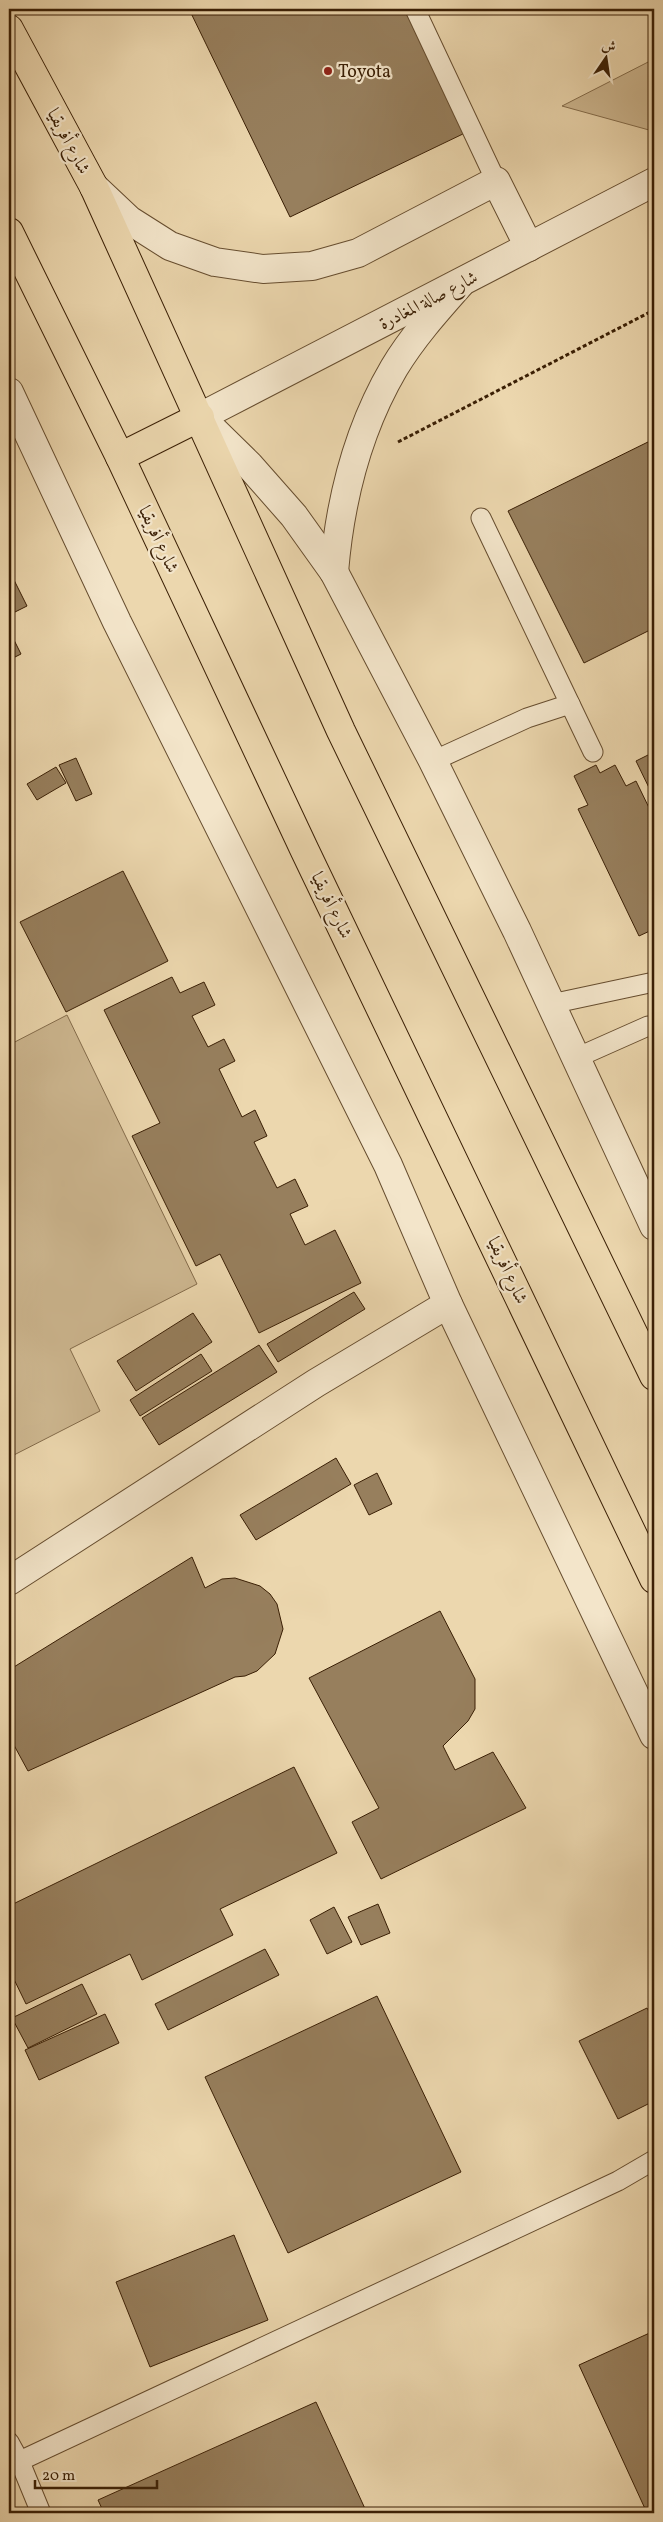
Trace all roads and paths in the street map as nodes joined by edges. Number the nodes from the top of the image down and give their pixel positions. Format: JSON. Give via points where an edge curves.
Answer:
{"nodes":[{"id":1,"x":415,"y":9,"type":"edge"},
{"id":2,"x":9,"y":29,"type":"edge"},
{"id":3,"x":496,"y":181,"type":"junction"},
{"id":4,"x":654,"y":182,"type":"edge"},
{"id":5,"x":94,"y":187,"type":"junction"},
{"id":6,"x":9,"y":232,"type":"edge"},
{"id":7,"x":529,"y":247,"type":"junction"},
{"id":8,"x":460,"y":284,"type":"junction"},
{"id":9,"x":654,"y":310,"type":"edge"},
{"id":10,"x":9,"y":392,"type":"edge"},
{"id":11,"x":200,"y":417,"type":"junction"},
{"id":12,"x":16,"y":426,"type":"edge"},
{"id":13,"x":120,"y":457,"type":"junction"},
{"id":14,"x":351,"y":467,"type":"junction"},
{"id":15,"x":481,"y":518,"type":"dead end"},
{"id":16,"x":334,"y":572,"type":"junction"},
{"id":17,"x":570,"y":704,"type":"junction"},
{"id":18,"x":593,"y":752,"type":"dead end"},
{"id":19,"x":433,"y":760,"type":"junction"},
{"id":20,"x":654,"y":982,"type":"edge"},
{"id":21,"x":551,"y":1004,"type":"junction"},
{"id":22,"x":648,"y":1026,"type":"dead end"},
{"id":23,"x":576,"y":1058,"type":"junction"},
{"id":24,"x":654,"y":1226,"type":"edge"},
{"id":25,"x":448,"y":1304,"type":"junction"},
{"id":26,"x":654,"y":1376,"type":"edge"},
{"id":27,"x":654,"y":1579,"type":"edge"},
{"id":28,"x":9,"y":1581,"type":"edge"},
{"id":29,"x":654,"y":1735,"type":"edge"},
{"id":30,"x":654,"y":2160,"type":"edge"},
{"id":31,"x":9,"y":2442,"type":"edge"},
{"id":32,"x":14,"y":2464,"type":"edge"},
{"id":33,"x":41,"y":2513,"type":"edge"}],
"edges":[{"from":1,"to":3,"type":"lane"},
{"from":2,"to":5,"type":"highway","name":"شارع أفريقيا"},
{"from":3,"to":5,"type":"street","via":[[358,253],[312,266],[263,269],[215,262],[170,246],[129,220]]},
{"from":3,"to":7,"type":"street"},
{"from":4,"to":7,"type":"street","name":"شارع صالة المغادرة"},
{"from":5,"to":11,"type":"highway","name":"شارع أفريقيا"},
{"from":6,"to":13,"type":"highway","name":"شارع أفريقيا"},
{"from":7,"to":8,"type":"street","name":"شارع صالة المغادرة"},
{"from":8,"to":11,"type":"street","name":"شارع صالة المغادرة"},
{"from":8,"to":14,"type":"street","via":[[424,325],[394,368],[369,416]]},
{"from":9,"to":14,"type":"path"},
{"from":10,"to":12,"type":"street"},
{"from":11,"to":13,"type":"highway"},
{"from":11,"to":16,"type":"street","name":"شارع أفريقيا","via":[[294,516]]},
{"from":11,"to":26,"type":"highway","name":"شارع أفريقيا","via":[[341,731]]},
{"from":12,"to":25,"type":"street","via":[[122,631],[388,1165]]},
{"from":13,"to":27,"type":"highway","name":"شارع أفريقيا"},
{"from":14,"to":16,"type":"street","via":[[341,510]]},
{"from":15,"to":17,"type":"lane"},
{"from":16,"to":19,"type":"street","name":"شارع أفريقيا"},
{"from":17,"to":18,"type":"lane"},
{"from":17,"to":19,"type":"lane","via":[[527,718]]},
{"from":19,"to":21,"type":"street","name":"شارع أفريقيا"},
{"from":20,"to":21,"type":"lane"},
{"from":21,"to":23,"type":"street","name":"شارع أفريقيا"},
{"from":22,"to":23,"type":"lane"},
{"from":23,"to":24,"type":"street","name":"شارع أفريقيا"},
{"from":25,"to":28,"type":"street","via":[[316,1383]]},
{"from":25,"to":29,"type":"street"},
{"from":30,"to":32,"type":"lane","via":[[609,2185]]},
{"from":31,"to":32,"type":"lane"},
{"from":32,"to":33,"type":"lane"}]}
